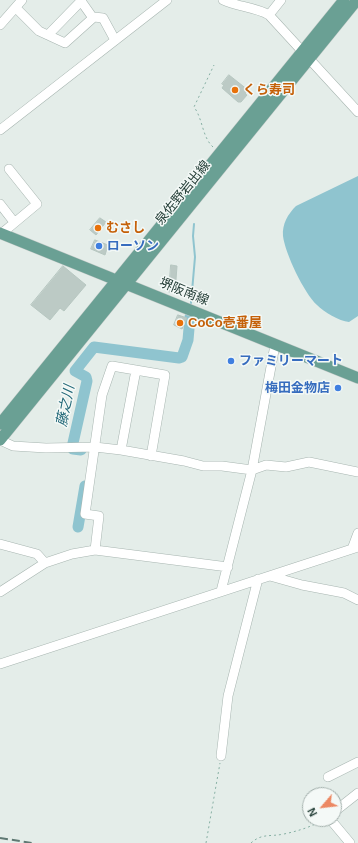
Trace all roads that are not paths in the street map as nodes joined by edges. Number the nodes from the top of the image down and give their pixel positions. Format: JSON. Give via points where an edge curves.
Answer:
{"nodes":[{"id":1,"x":22,"y":0,"type":"edge"},
{"id":2,"x":167,"y":0,"type":"edge"},
{"id":3,"x":223,"y":0,"type":"edge"},
{"id":4,"x":281,"y":0,"type":"edge"},
{"id":5,"x":344,"y":0,"type":"edge"},
{"id":6,"x":357,"y":0,"type":"edge"},
{"id":7,"x":16,"y":8,"type":"junction"},
{"id":8,"x":269,"y":15,"type":"junction"},
{"id":9,"x":93,"y":18,"type":"junction"},
{"id":10,"x":0,"y":25,"type":"edge"},
{"id":11,"x":48,"y":35,"type":"junction"},
{"id":12,"x":115,"y":40,"type":"junction"},
{"id":13,"x":306,"y":55,"type":"junction"},
{"id":14,"x":358,"y":112,"type":"edge"},
{"id":15,"x":0,"y":130,"type":"edge"},
{"id":16,"x":9,"y":169,"type":"dead end"},
{"id":17,"x":0,"y":204,"type":"edge"},
{"id":18,"x":14,"y":222,"type":"junction"},
{"id":19,"x":0,"y":234,"type":"edge"},
{"id":20,"x":116,"y":280,"type":"junction"},
{"id":21,"x":128,"y":284,"type":"junction"},
{"id":22,"x":274,"y":345,"type":"junction"},
{"id":23,"x":136,"y":370,"type":"junction"},
{"id":24,"x":358,"y":378,"type":"edge"},
{"id":25,"x":0,"y":424,"type":"edge"},
{"id":26,"x":0,"y":440,"type":"edge"},
{"id":27,"x":95,"y":447,"type":"junction"},
{"id":28,"x":121,"y":450,"type":"junction"},
{"id":29,"x":151,"y":456,"type":"junction"},
{"id":30,"x":252,"y":470,"type":"junction"},
{"id":31,"x":358,"y":472,"type":"edge"},
{"id":32,"x":358,"y":533,"type":"edge"},
{"id":33,"x":0,"y":544,"type":"edge"},
{"id":34,"x":355,"y":548,"type":"edge"},
{"id":35,"x":95,"y":550,"type":"junction"},
{"id":36,"x":45,"y":563,"type":"junction"},
{"id":37,"x":228,"y":567,"type":"junction"},
{"id":38,"x":269,"y":576,"type":"junction"},
{"id":39,"x":258,"y":580,"type":"junction"},
{"id":40,"x":221,"y":591,"type":"junction"},
{"id":41,"x":0,"y":592,"type":"edge"},
{"id":42,"x":358,"y":600,"type":"edge"},
{"id":43,"x":0,"y":664,"type":"edge"},
{"id":44,"x":222,"y":756,"type":"road end"},
{"id":45,"x":358,"y":762,"type":"edge"},
{"id":46,"x":328,"y":777,"type":"dead end"},
{"id":47,"x":358,"y":793,"type":"edge"},
{"id":48,"x":342,"y":806,"type":"edge"},
{"id":49,"x":337,"y":827,"type":"edge"},
{"id":50,"x":350,"y":843,"type":"edge"}],
"edges":[{"from":1,"to":7,"type":"street"},
{"from":2,"to":12,"type":"street"},
{"from":3,"to":8,"type":"street"},
{"from":4,"to":8,"type":"street"},
{"from":5,"to":13,"type":"main road","name":"泉佐野岩出線"},
{"from":6,"to":13,"type":"main road","name":"泉佐野岩出線"},
{"from":7,"to":10,"type":"street"},
{"from":7,"to":11,"type":"street","via":[[39,31]]},
{"from":8,"to":13,"type":"street"},
{"from":9,"to":11,"type":"street","via":[[65,43]]},
{"from":9,"to":11,"type":"street","via":[[81,1]]},
{"from":9,"to":12,"type":"street","via":[[103,18]]},
{"from":12,"to":15,"type":"street"},
{"from":13,"to":14,"type":"street"},
{"from":13,"to":20,"type":"main road","name":"泉佐野岩出線","via":[[220,153]]},
{"from":13,"to":21,"type":"main road","name":"泉佐野岩出線"},
{"from":16,"to":18,"type":"street","via":[[37,204]]},
{"from":17,"to":18,"type":"street"},
{"from":18,"to":19,"type":"street"},
{"from":19,"to":20,"type":"main road","name":"堺阪南線"},
{"from":20,"to":21,"type":"main road","name":"堺阪南線"},
{"from":20,"to":25,"type":"main road","name":"泉佐野岩出線"},
{"from":21,"to":22,"type":"main road","name":"堺阪南線"},
{"from":21,"to":26,"type":"main road","name":"泉佐野岩出線"},
{"from":22,"to":24,"type":"main road","name":"堺阪南線"},
{"from":22,"to":30,"type":"street"},
{"from":23,"to":27,"type":"street","via":[[112,366],[102,395]]},
{"from":23,"to":28,"type":"street"},
{"from":23,"to":29,"type":"street","via":[[165,375]]},
{"from":26,"to":27,"type":"street","via":[[13,446]]},
{"from":27,"to":28,"type":"street"},
{"from":27,"to":35,"type":"street","via":[[85,514],[99,516]]},
{"from":28,"to":29,"type":"street"},
{"from":29,"to":30,"type":"street","via":[[203,466]]},
{"from":30,"to":31,"type":"street","via":[[266,465],[286,467],[309,462]]},
{"from":30,"to":37,"type":"street"},
{"from":32,"to":34,"type":"street"},
{"from":33,"to":36,"type":"street","via":[[38,554]]},
{"from":34,"to":38,"type":"street"},
{"from":35,"to":36,"type":"street"},
{"from":35,"to":37,"type":"street"},
{"from":36,"to":41,"type":"street"},
{"from":37,"to":40,"type":"street"},
{"from":38,"to":39,"type":"street"},
{"from":38,"to":42,"type":"street","via":[[344,592]]},
{"from":39,"to":40,"type":"street"},
{"from":39,"to":44,"type":"street","via":[[228,696]]},
{"from":40,"to":43,"type":"street"},
{"from":45,"to":46,"type":"street"},
{"from":47,"to":48,"type":"street"},
{"from":49,"to":50,"type":"street"}]}
